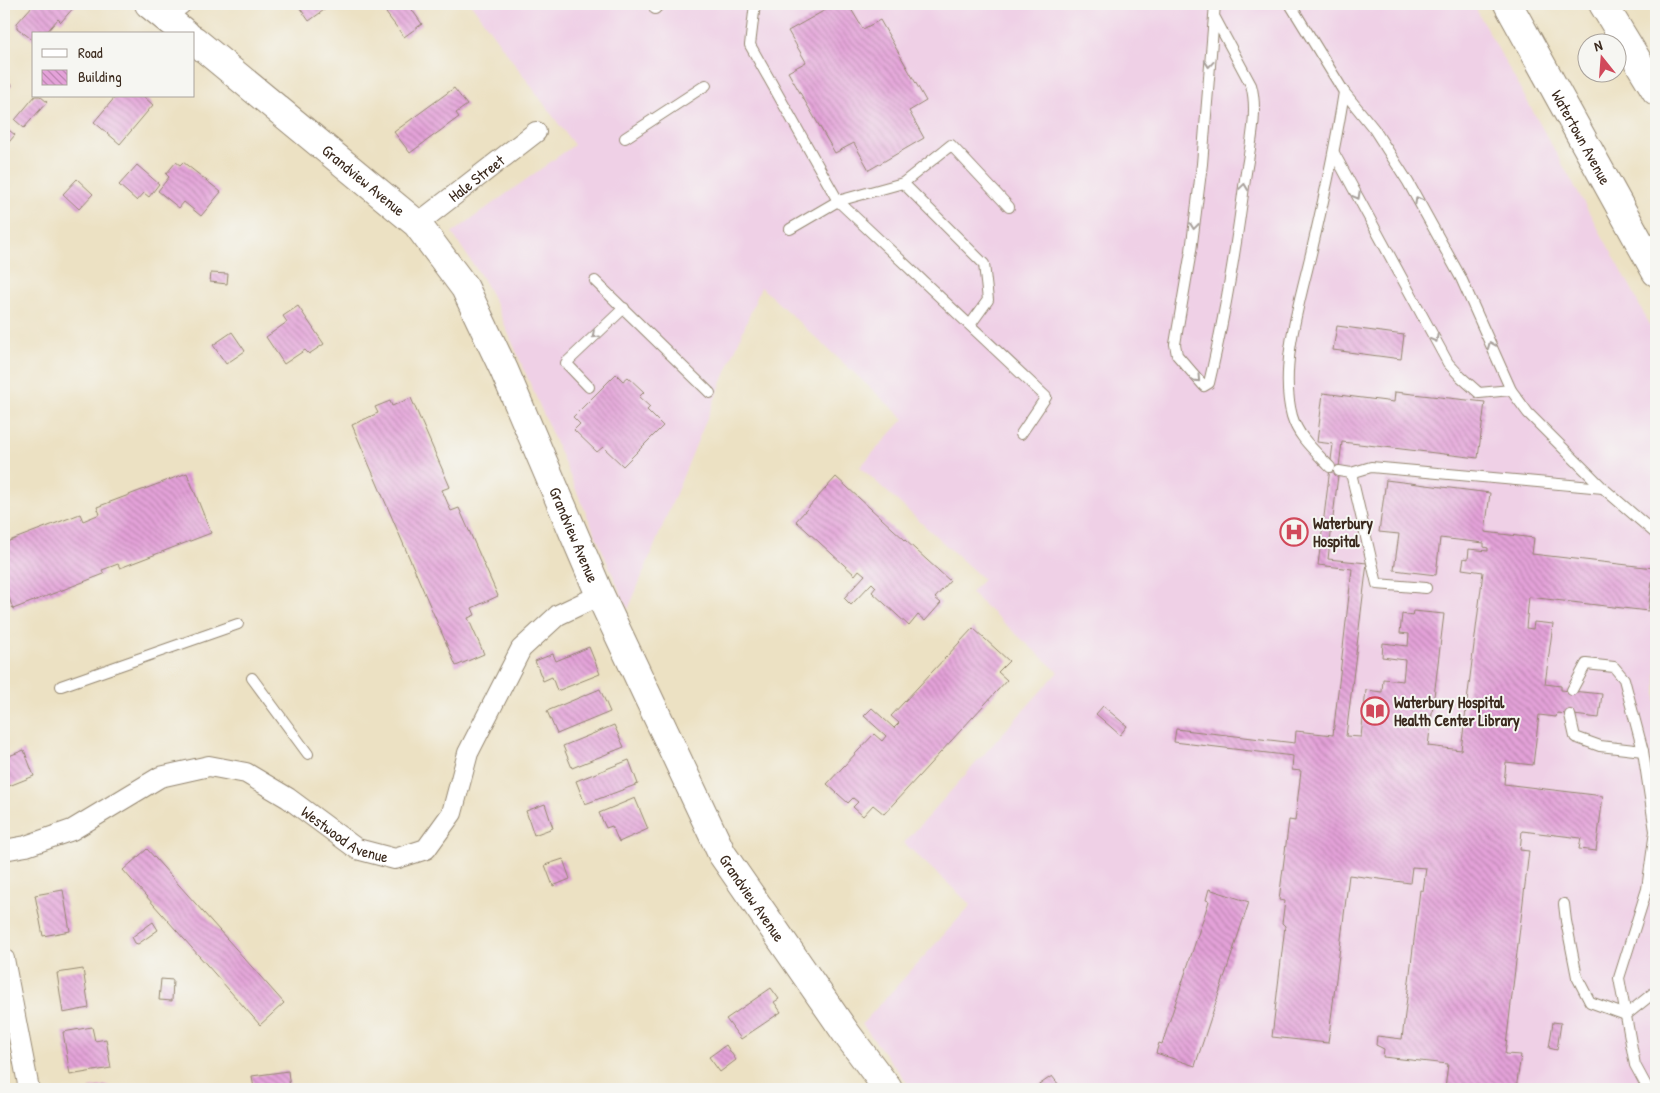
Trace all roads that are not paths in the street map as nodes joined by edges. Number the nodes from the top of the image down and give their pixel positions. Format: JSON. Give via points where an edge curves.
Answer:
{"nodes":[{"id":1,"x":755,"y":4,"type":"edge"},
{"id":2,"x":1214,"y":4,"type":"edge"},
{"id":3,"x":1290,"y":4,"type":"edge"},
{"id":4,"x":1508,"y":4,"type":"edge"},
{"id":5,"x":1604,"y":4,"type":"edge"},
{"id":6,"x":165,"y":8,"type":"edge"},
{"id":7,"x":1214,"y":16,"type":"junction"},
{"id":8,"x":184,"y":32,"type":"edge"},
{"id":9,"x":195,"y":41,"type":"edge"},
{"id":10,"x":1656,"y":76,"type":"edge"},
{"id":11,"x":706,"y":85,"type":"dead end"},
{"id":12,"x":1656,"y":91,"type":"edge"},
{"id":13,"x":1344,"y":92,"type":"junction"},
{"id":14,"x":536,"y":132,"type":"dead end"},
{"id":15,"x":625,"y":138,"type":"dead end"},
{"id":16,"x":1334,"y":154,"type":"junction"},
{"id":17,"x":903,"y":183,"type":"junction"},
{"id":18,"x":838,"y":201,"type":"junction"},
{"id":19,"x":1009,"y":207,"type":"dead end"},
{"id":20,"x":417,"y":224,"type":"junction"},
{"id":21,"x":790,"y":229,"type":"dead end"},
{"id":22,"x":1656,"y":272,"type":"edge"},
{"id":23,"x":595,"y":281,"type":"dead end"},
{"id":24,"x":624,"y":308,"type":"junction"},
{"id":25,"x":970,"y":325,"type":"junction"},
{"id":26,"x":589,"y":387,"type":"dead end"},
{"id":27,"x":1511,"y":390,"type":"junction"},
{"id":28,"x":710,"y":393,"type":"dead end"},
{"id":29,"x":1021,"y":434,"type":"dead end"},
{"id":30,"x":1351,"y":473,"type":"junction"},
{"id":31,"x":1602,"y":488,"type":"junction"},
{"id":32,"x":1656,"y":534,"type":"edge"},
{"id":33,"x":1426,"y":588,"type":"dead end"},
{"id":34,"x":600,"y":595,"type":"junction"},
{"id":35,"x":238,"y":624,"type":"dead end"},
{"id":36,"x":252,"y":678,"type":"dead end"},
{"id":37,"x":61,"y":686,"type":"dead end"},
{"id":38,"x":1572,"y":690,"type":"dead end"},
{"id":39,"x":1570,"y":715,"type":"dead end"},
{"id":40,"x":1643,"y":750,"type":"junction"},
{"id":41,"x":308,"y":754,"type":"dead end"},
{"id":42,"x":4,"y":850,"type":"edge"},
{"id":43,"x":1564,"y":904,"type":"dead end"},
{"id":44,"x":4,"y":959,"type":"edge"},
{"id":45,"x":1656,"y":991,"type":"edge"},
{"id":46,"x":1626,"y":1015,"type":"junction"},
{"id":47,"x":29,"y":1089,"type":"edge"},
{"id":48,"x":888,"y":1089,"type":"edge"},
{"id":49,"x":1648,"y":1089,"type":"edge"}],
"edges":[{"from":1,"to":18,"type":"lane","via":[[750,45]]},
{"from":2,"to":7,"type":"lane"},
{"from":3,"to":13,"type":"lane"},
{"from":4,"to":22,"type":"main road","name":"Watertown Avenue"},
{"from":5,"to":10,"type":"main road"},
{"from":5,"to":12,"type":"main road"},
{"from":6,"to":8,"type":"main road"},
{"from":7,"to":7,"type":"lane","one_way":true,"via":[[1191,251],[1175,344],[1177,355],[1204,386],[1209,383],[1221,334],[1252,130],[1253,94]]},
{"from":9,"to":20,"type":"main road","name":"Grandview Avenue"},
{"from":11,"to":15,"type":"lane"},
{"from":13,"to":16,"type":"lane"},
{"from":27,"to":13,"type":"lane","one_way":true,"via":[[1480,317],[1408,182],[1374,129]]},
{"from":14,"to":20,"type":"street","name":"Hale Street"},
{"from":16,"to":27,"type":"lane","one_way":true,"via":[[1448,363],[1479,393]]},
{"from":16,"to":30,"type":"lane","via":[[1289,351],[1289,397],[1300,435],[1334,469]]},
{"from":17,"to":18,"type":"lane"},
{"from":17,"to":19,"type":"lane","via":[[951,145]]},
{"from":17,"to":25,"type":"lane","via":[[984,264],[988,300]]},
{"from":18,"to":21,"type":"lane"},
{"from":18,"to":25,"type":"lane"},
{"from":20,"to":34,"type":"main road","name":"Grandview Avenue","via":[[465,288],[504,370]]},
{"from":23,"to":24,"type":"lane"},
{"from":24,"to":26,"type":"lane","one_way":true,"via":[[566,363]]},
{"from":24,"to":28,"type":"lane"},
{"from":25,"to":29,"type":"lane","via":[[1046,397]]},
{"from":27,"to":31,"type":"lane","via":[[1528,412]]},
{"from":30,"to":31,"type":"lane","via":[[1371,467]]},
{"from":30,"to":33,"type":"lane","via":[[1376,584]]},
{"from":31,"to":32,"type":"lane"},
{"from":34,"to":42,"type":"street","name":"Westwood Avenue","via":[[558,615],[521,649],[468,753],[452,813],[426,849],[395,859],[357,849],[288,798],[246,773],[209,766],[160,777],[72,830]]},
{"from":34,"to":48,"type":"main road","name":"Grandview Avenue","via":[[722,854],[846,1034]]},
{"from":35,"to":37,"type":"lane"},
{"from":36,"to":41,"type":"lane"},
{"from":38,"to":40,"type":"lane","via":[[1586,664],[1614,667],[1624,679]]},
{"from":39,"to":40,"type":"lane","via":[[1575,737],[1600,746]]},
{"from":40,"to":46,"type":"lane","via":[[1655,831],[1647,889],[1620,978]]},
{"from":43,"to":46,"type":"lane","via":[[1577,977],[1590,1002]]},
{"from":44,"to":47,"type":"street"},
{"from":45,"to":46,"type":"lane"},
{"from":46,"to":49,"type":"lane","via":[[1635,1066]]}]}
